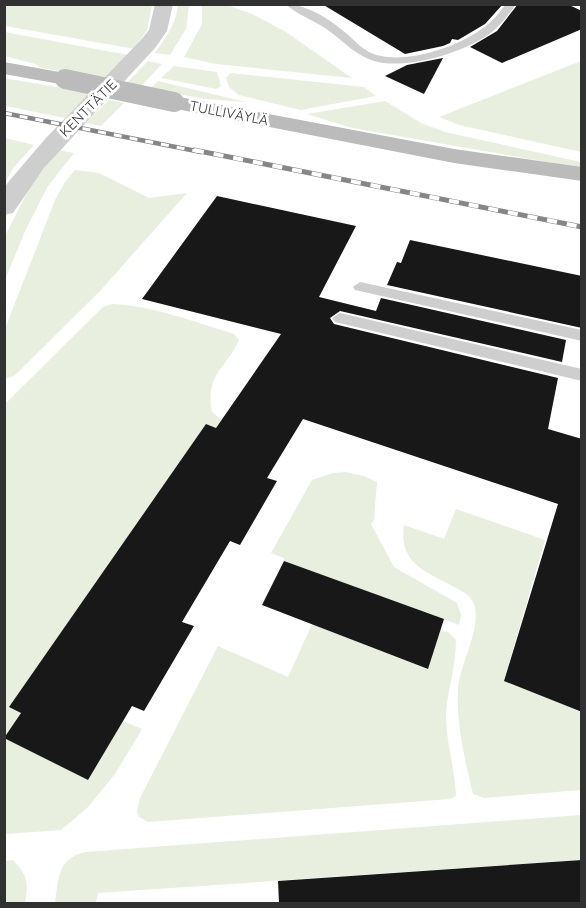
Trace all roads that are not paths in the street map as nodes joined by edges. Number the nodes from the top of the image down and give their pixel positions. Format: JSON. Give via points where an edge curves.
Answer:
{"nodes":[{"id":1,"x":164,"y":4,"type":"edge"},
{"id":2,"x":290,"y":4,"type":"edge"},
{"id":3,"x":511,"y":4,"type":"edge"},
{"id":4,"x":4,"y":68,"type":"edge"},
{"id":5,"x":453,"y":156,"type":"junction"},
{"id":6,"x":582,"y":174,"type":"edge"},
{"id":7,"x":582,"y":188,"type":"edge"},
{"id":8,"x":4,"y":208,"type":"edge"},
{"id":9,"x":360,"y":287,"type":"dead end"},
{"id":10,"x":340,"y":318,"type":"dead end"},
{"id":11,"x":582,"y":336,"type":"edge"},
{"id":12,"x":582,"y":375,"type":"edge"}],
"edges":[{"from":1,"to":8,"type":"street","name":"KENTTÄTIE","via":[[158,31],[148,44],[45,150]]},
{"from":2,"to":3,"type":"lane","via":[[342,35],[368,56],[390,61],[428,56],[482,34],[494,26]]},
{"from":4,"to":5,"type":"main road","name":"TULLIVÄYLÄ","bridge":true},
{"from":5,"to":6,"type":"main road","name":"TULLIVÄYLÄ"},
{"from":5,"to":7,"type":"main road","name":"TULLIVÄYLÄ","via":[[468,163]]},
{"from":9,"to":11,"type":"lane"},
{"from":10,"to":12,"type":"lane"}]}
